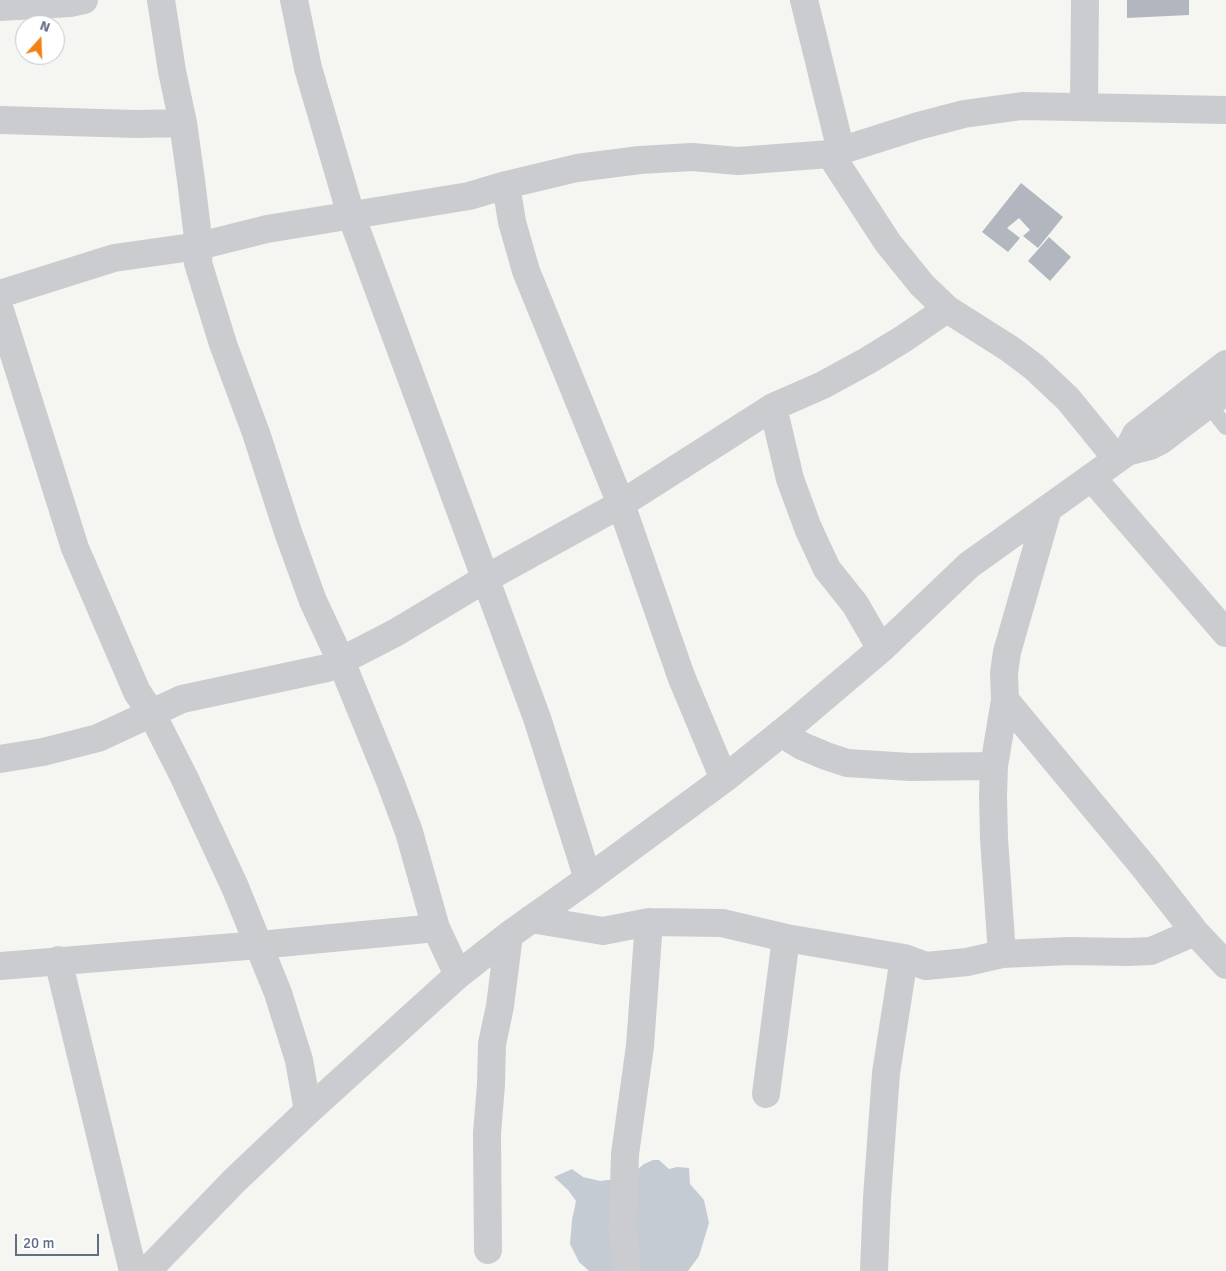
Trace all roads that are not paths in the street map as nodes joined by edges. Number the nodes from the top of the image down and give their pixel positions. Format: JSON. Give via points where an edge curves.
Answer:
{"nodes":[{"id":1,"x":84,"y":0,"type":"edge"},
{"id":2,"x":161,"y":0,"type":"edge"},
{"id":3,"x":294,"y":0,"type":"edge"},
{"id":4,"x":804,"y":0,"type":"edge"},
{"id":5,"x":1085,"y":0,"type":"edge"},
{"id":6,"x":0,"y":8,"type":"edge"},
{"id":7,"x":1084,"y":106,"type":"junction"},
{"id":8,"x":1226,"y":110,"type":"edge"},
{"id":9,"x":0,"y":120,"type":"edge"},
{"id":10,"x":183,"y":123,"type":"junction"},
{"id":11,"x":836,"y":153,"type":"junction"},
{"id":12,"x":506,"y":185,"type":"junction"},
{"id":13,"x":351,"y":215,"type":"junction"},
{"id":14,"x":198,"y":246,"type":"junction"},
{"id":15,"x":0,"y":294,"type":"edge"},
{"id":16,"x":946,"y":309,"type":"junction"},
{"id":17,"x":0,"y":310,"type":"edge"},
{"id":18,"x":1226,"y":364,"type":"edge"},
{"id":19,"x":1217,"y":398,"type":"edge"},
{"id":20,"x":773,"y":407,"type":"junction"},
{"id":21,"x":1226,"y":427,"type":"edge"},
{"id":22,"x":1122,"y":456,"type":"junction"},
{"id":23,"x":1092,"y":478,"type":"junction"},
{"id":24,"x":621,"y":504,"type":"junction"},
{"id":25,"x":1048,"y":509,"type":"junction"},
{"id":26,"x":485,"y":579,"type":"junction"},
{"id":27,"x":1226,"y":633,"type":"edge"},
{"id":28,"x":881,"y":649,"type":"junction"},
{"id":29,"x":341,"y":661,"type":"junction"},
{"id":30,"x":1005,"y":700,"type":"junction"},
{"id":31,"x":152,"y":714,"type":"junction"},
{"id":32,"x":781,"y":733,"type":"junction"},
{"id":33,"x":0,"y":759,"type":"edge"},
{"id":34,"x":994,"y":766,"type":"junction"},
{"id":35,"x":724,"y":779,"type":"junction"},
{"id":36,"x":588,"y":879,"type":"junction"},
{"id":37,"x":531,"y":919,"type":"junction"},
{"id":38,"x":649,"y":922,"type":"junction"},
{"id":39,"x":436,"y":928,"type":"junction"},
{"id":40,"x":1195,"y":932,"type":"junction"},
{"id":41,"x":509,"y":934,"type":"junction"},
{"id":42,"x":786,"y":938,"type":"junction"},
{"id":43,"x":259,"y":945,"type":"junction"},
{"id":44,"x":1002,"y":954,"type":"junction"},
{"id":45,"x":904,"y":958,"type":"junction"},
{"id":46,"x":58,"y":960,"type":"junction"},
{"id":47,"x":1226,"y":965,"type":"edge"},
{"id":48,"x":0,"y":966,"type":"edge"},
{"id":49,"x":458,"y":974,"type":"junction"},
{"id":50,"x":766,"y":1094,"type":"dead end"},
{"id":51,"x":308,"y":1110,"type":"junction"},
{"id":52,"x":488,"y":1250,"type":"dead end"},
{"id":53,"x":133,"y":1271,"type":"edge"},
{"id":54,"x":146,"y":1271,"type":"edge"},
{"id":55,"x":627,"y":1271,"type":"edge"},
{"id":56,"x":874,"y":1271,"type":"edge"}],
"edges":[{"from":1,"to":6,"type":"street"},
{"from":2,"to":10,"type":"street"},
{"from":3,"to":13,"type":"street","via":[[308,68]]},
{"from":4,"to":11,"type":"street"},
{"from":5,"to":7,"type":"street"},
{"from":7,"to":8,"type":"street"},
{"from":7,"to":11,"type":"street","via":[[1022,106],[964,114]]},
{"from":9,"to":10,"type":"street"},
{"from":10,"to":14,"type":"street"},
{"from":11,"to":12,"type":"street","via":[[738,161],[692,157],[640,160],[577,168]]},
{"from":11,"to":16,"type":"street","via":[[888,243],[922,286]]},
{"from":12,"to":13,"type":"street","via":[[425,205]]},
{"from":12,"to":24,"type":"street","via":[[512,222],[526,271]]},
{"from":13,"to":14,"type":"street","via":[[267,229]]},
{"from":13,"to":26,"type":"street"},
{"from":14,"to":15,"type":"street","via":[[114,258]]},
{"from":14,"to":29,"type":"street","via":[[198,263],[223,344],[313,601]]},
{"from":16,"to":20,"type":"street","via":[[903,339],[823,386]]},
{"from":16,"to":22,"type":"street","via":[[1034,367]]},
{"from":17,"to":31,"type":"street","via":[[75,548],[137,692]]},
{"from":18,"to":22,"type":"street","via":[[1136,434]]},
{"from":19,"to":21,"type":"lane"},
{"from":19,"to":22,"type":"street","via":[[1160,441]]},
{"from":20,"to":24,"type":"street"},
{"from":20,"to":28,"type":"street","via":[[790,479],[808,528],[827,569],[855,604]]},
{"from":22,"to":23,"type":"street"},
{"from":23,"to":25,"type":"street"},
{"from":23,"to":27,"type":"street"},
{"from":24,"to":26,"type":"street"},
{"from":24,"to":35,"type":"street","via":[[680,676]]},
{"from":25,"to":28,"type":"street","via":[[969,565]]},
{"from":25,"to":30,"type":"street","via":[[1007,652]]},
{"from":26,"to":29,"type":"street"},
{"from":26,"to":36,"type":"street","via":[[538,718]]},
{"from":28,"to":32,"type":"street"},
{"from":29,"to":31,"type":"street","via":[[327,668],[182,699]]},
{"from":29,"to":39,"type":"street","via":[[409,832]]},
{"from":30,"to":34,"type":"street"},
{"from":30,"to":40,"type":"street"},
{"from":31,"to":33,"type":"street","via":[[98,738]]},
{"from":31,"to":43,"type":"street","via":[[200,810]]},
{"from":32,"to":34,"type":"street","via":[[802,746],[847,763],[910,767]]},
{"from":32,"to":35,"type":"street"},
{"from":34,"to":44,"type":"street","via":[[992,796]]},
{"from":35,"to":36,"type":"street"},
{"from":36,"to":37,"type":"street"},
{"from":37,"to":38,"type":"street","via":[[603,931]]},
{"from":37,"to":41,"type":"street"},
{"from":38,"to":42,"type":"street","via":[[722,923]]},
{"from":38,"to":55,"type":"street","via":[[640,1046],[625,1154],[623,1228]]},
{"from":39,"to":43,"type":"street"},
{"from":39,"to":49,"type":"street"},
{"from":40,"to":44,"type":"street","via":[[1151,950]]},
{"from":40,"to":47,"type":"street"},
{"from":41,"to":49,"type":"street"},
{"from":41,"to":52,"type":"street","via":[[492,1044],[487,1133]]},
{"from":42,"to":45,"type":"street"},
{"from":42,"to":50,"type":"street"},
{"from":43,"to":46,"type":"street"},
{"from":43,"to":51,"type":"street","via":[[299,1060]]},
{"from":44,"to":45,"type":"street","via":[[926,966]]},
{"from":45,"to":56,"type":"street","via":[[886,1073]]},
{"from":46,"to":48,"type":"street"},
{"from":46,"to":53,"type":"street"},
{"from":49,"to":51,"type":"street"},
{"from":51,"to":54,"type":"street"}]}
